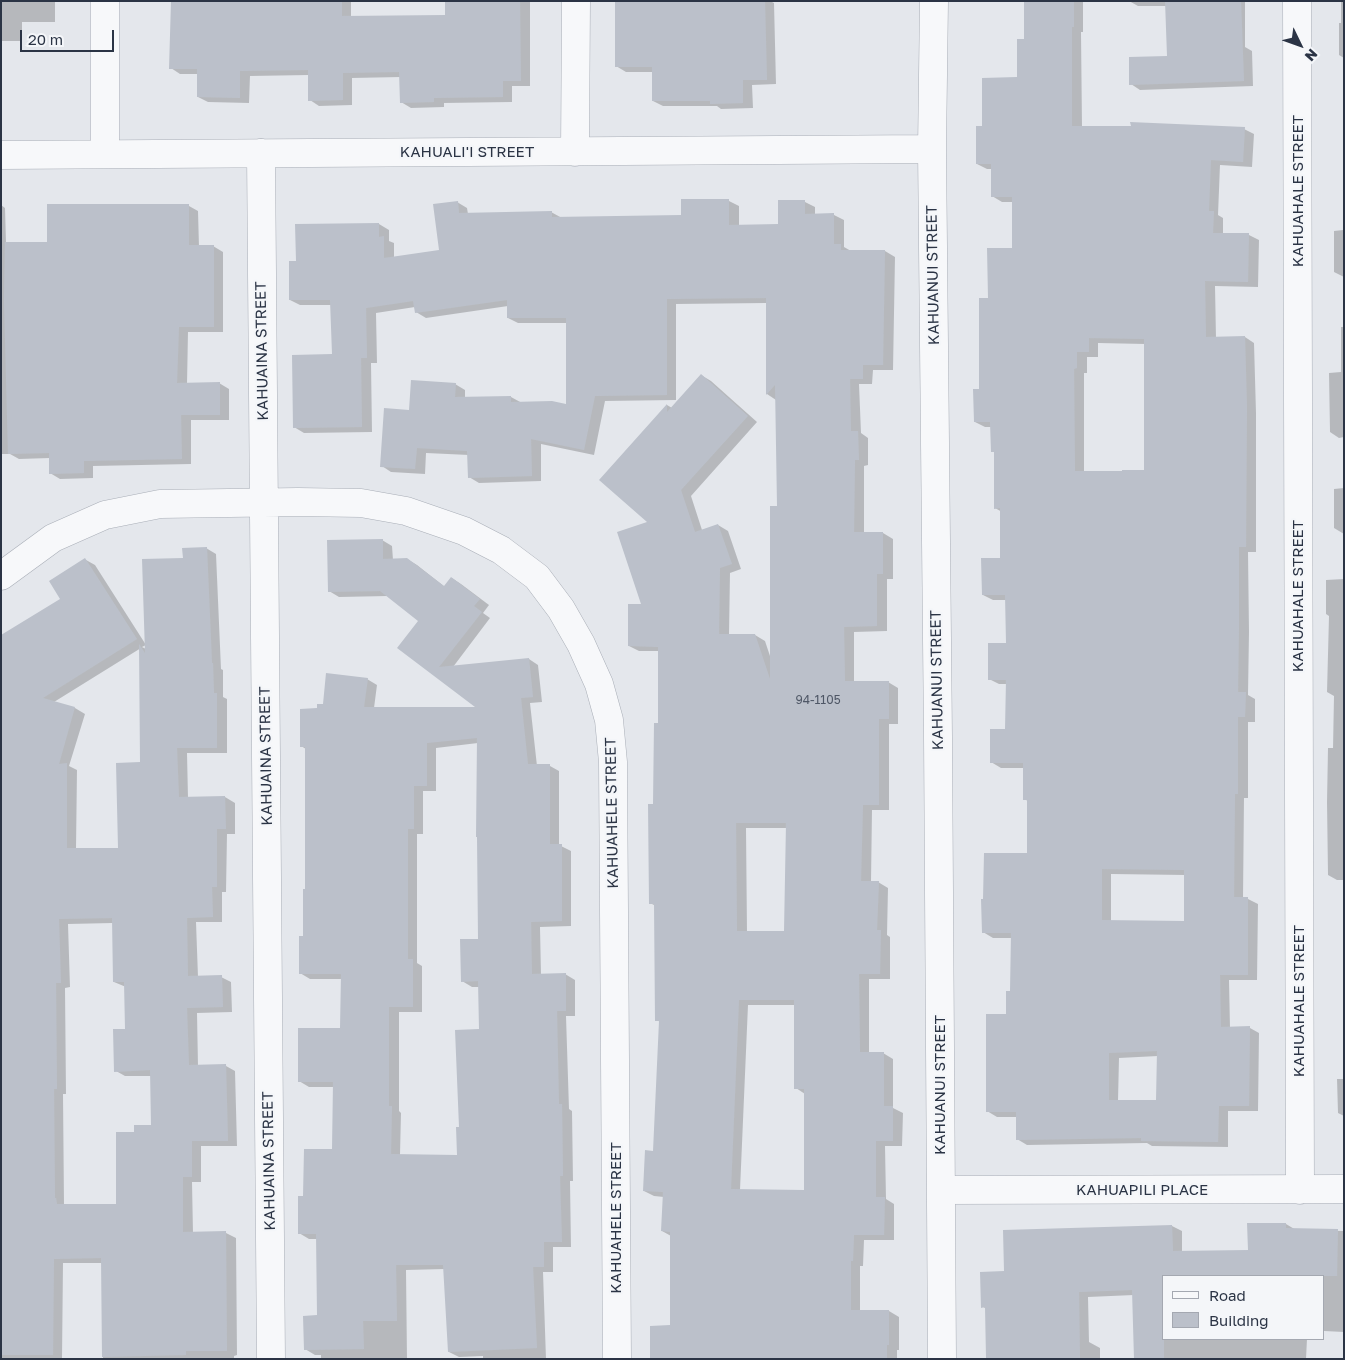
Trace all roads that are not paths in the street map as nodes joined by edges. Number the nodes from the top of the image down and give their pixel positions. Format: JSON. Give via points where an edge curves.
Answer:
{"nodes":[{"id":1,"x":105,"y":1,"type":"edge"},
{"id":2,"x":576,"y":1,"type":"edge"},
{"id":3,"x":934,"y":1,"type":"edge"},
{"id":4,"x":1297,"y":1,"type":"edge"},
{"id":5,"x":932,"y":149,"type":"junction"},
{"id":6,"x":575,"y":152,"type":"junction"},
{"id":7,"x":105,"y":154,"type":"junction"},
{"id":8,"x":261,"y":154,"type":"junction"},
{"id":9,"x":1,"y":155,"type":"edge"},
{"id":10,"x":263,"y":503,"type":"junction"},
{"id":11,"x":1,"y":576,"type":"edge"},
{"id":12,"x":1344,"y":1189,"type":"edge"},
{"id":13,"x":941,"y":1190,"type":"junction"},
{"id":14,"x":1300,"y":1190,"type":"junction"},
{"id":15,"x":271,"y":1359,"type":"edge"},
{"id":16,"x":617,"y":1359,"type":"edge"},
{"id":17,"x":942,"y":1359,"type":"edge"}],
"edges":[{"from":1,"to":7,"type":"street"},
{"from":2,"to":6,"type":"street"},
{"from":3,"to":5,"type":"street","name":"KAHUANUI STREET"},
{"from":4,"to":14,"type":"street","name":"KAHUAHALE STREET"},
{"from":5,"to":6,"type":"street","name":"KAHUALI'I STREET"},
{"from":5,"to":13,"type":"street","name":"KAHUANUI STREET"},
{"from":6,"to":8,"type":"street","name":"KAHUALI'I STREET"},
{"from":7,"to":8,"type":"street","name":"KAHUALI'I STREET"},
{"from":7,"to":9,"type":"street","name":"KAHUALI'I STREET"},
{"from":8,"to":10,"type":"street","name":"KAHUAINA STREET"},
{"from":10,"to":11,"type":"street","name":"KAHUAHELE STREET","via":[[160,504],[105,515],[53,538]]},
{"from":10,"to":15,"type":"street","name":"KAHUAINA STREET"},
{"from":10,"to":16,"type":"street","name":"KAHUAHELE STREET","via":[[361,503],[406,510],[501,550],[537,577],[561,609],[582,644],[599,684],[609,720],[613,762]]},
{"from":12,"to":14,"type":"street","name":"KAHUAPILI PLACE"},
{"from":13,"to":14,"type":"street","name":"KAHUAPILI PLACE"},
{"from":13,"to":17,"type":"street","name":"KAHUANUI STREET"}]}
